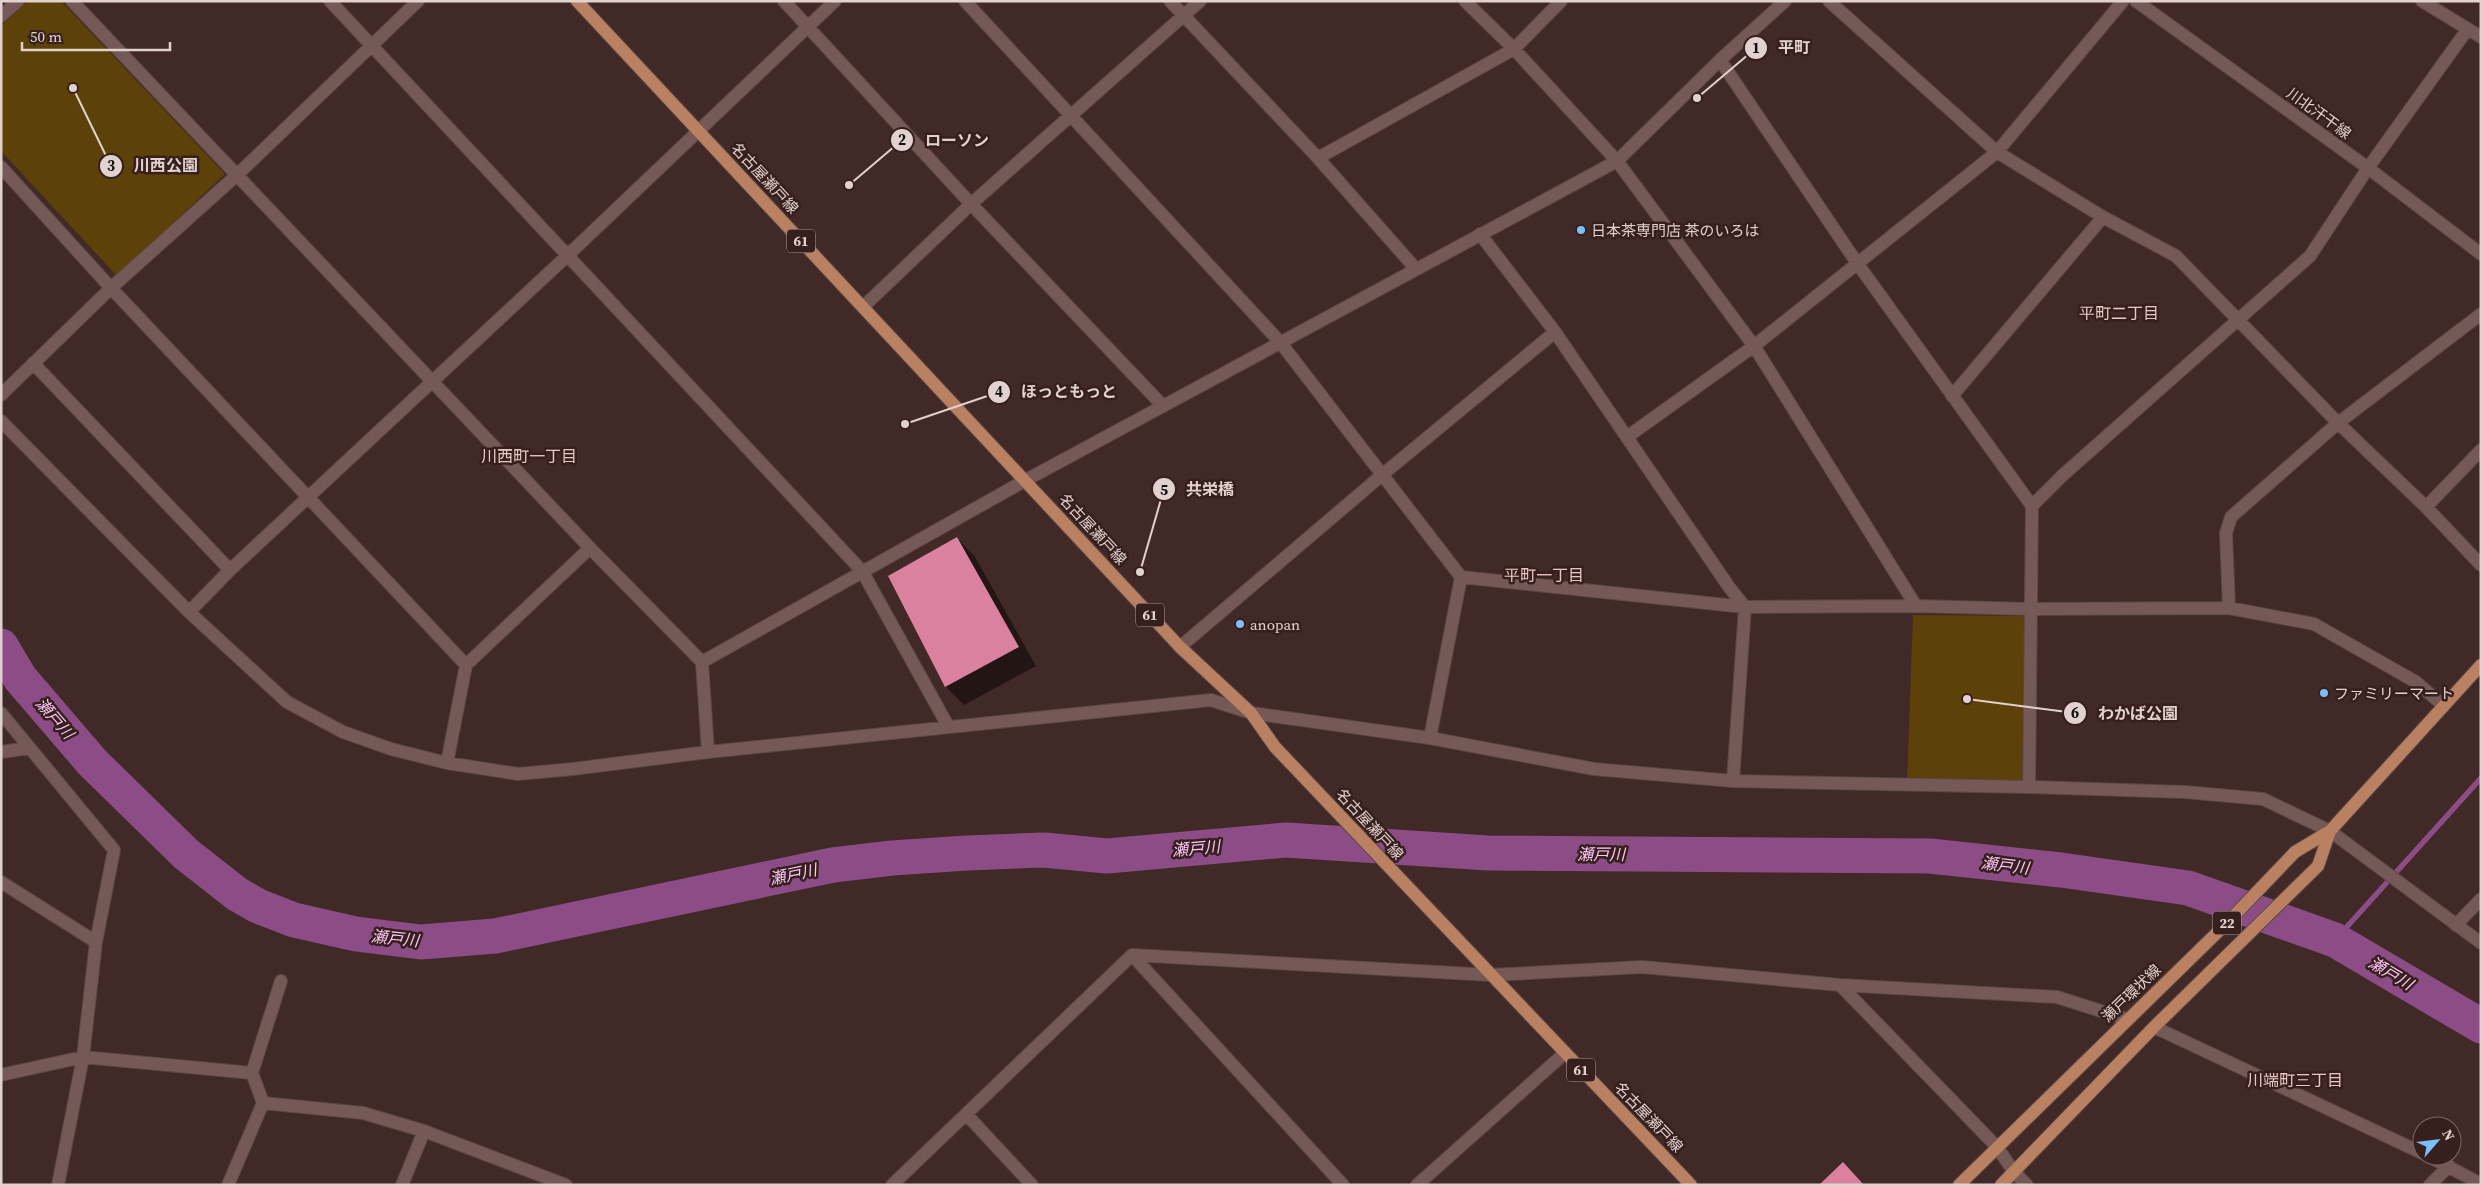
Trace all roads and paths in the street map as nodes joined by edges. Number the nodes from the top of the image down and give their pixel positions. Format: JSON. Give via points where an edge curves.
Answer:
{"nodes":[{"id":1,"x":18,"y":1,"type":"edge"},
{"id":2,"x":72,"y":1,"type":"edge"},
{"id":3,"x":330,"y":1,"type":"edge"},
{"id":4,"x":418,"y":1,"type":"edge"},
{"id":5,"x":577,"y":1,"type":"edge"},
{"id":6,"x":784,"y":1,"type":"edge"},
{"id":7,"x":835,"y":1,"type":"edge"},
{"id":8,"x":964,"y":1,"type":"edge"},
{"id":9,"x":1170,"y":1,"type":"edge"},
{"id":10,"x":1200,"y":1,"type":"edge"},
{"id":11,"x":1465,"y":1,"type":"edge"},
{"id":12,"x":1561,"y":1,"type":"edge"},
{"id":13,"x":1786,"y":1,"type":"edge"},
{"id":14,"x":1829,"y":1,"type":"edge"},
{"id":15,"x":2123,"y":1,"type":"edge"},
{"id":16,"x":2136,"y":1,"type":"edge"},
{"id":17,"x":2422,"y":1,"type":"edge"},
{"id":18,"x":1,"y":16,"type":"edge"},
{"id":19,"x":1183,"y":16,"type":"junction"},
{"id":20,"x":808,"y":27,"type":"junction"},
{"id":21,"x":2467,"y":30,"type":"junction"},
{"id":22,"x":2481,"y":37,"type":"edge"},
{"id":23,"x":371,"y":45,"type":"junction"},
{"id":24,"x":1514,"y":49,"type":"junction"},
{"id":25,"x":1720,"y":60,"type":"junction"},
{"id":26,"x":1071,"y":116,"type":"junction"},
{"id":27,"x":698,"y":130,"type":"junction"},
{"id":28,"x":1997,"y":152,"type":"junction"},
{"id":29,"x":1318,"y":158,"type":"junction"},
{"id":30,"x":1617,"y":161,"type":"junction"},
{"id":31,"x":1,"y":167,"type":"edge"},
{"id":32,"x":2368,"y":168,"type":"junction"},
{"id":33,"x":238,"y":174,"type":"junction"},
{"id":34,"x":971,"y":204,"type":"junction"},
{"id":35,"x":2103,"y":217,"type":"junction"},
{"id":36,"x":1480,"y":234,"type":"junction"},
{"id":37,"x":2481,"y":254,"type":"edge"},
{"id":38,"x":568,"y":255,"type":"junction"},
{"id":39,"x":1858,"y":263,"type":"junction"},
{"id":40,"x":1416,"y":269,"type":"junction"},
{"id":41,"x":111,"y":288,"type":"junction"},
{"id":42,"x":863,"y":307,"type":"junction"},
{"id":43,"x":2481,"y":314,"type":"edge"},
{"id":44,"x":2239,"y":321,"type":"junction"},
{"id":45,"x":1555,"y":332,"type":"junction"},
{"id":46,"x":1280,"y":342,"type":"junction"},
{"id":47,"x":1754,"y":346,"type":"junction"},
{"id":48,"x":33,"y":363,"type":"junction"},
{"id":49,"x":433,"y":380,"type":"junction"},
{"id":50,"x":1,"y":395,"type":"edge"},
{"id":51,"x":1952,"y":396,"type":"junction"},
{"id":52,"x":1163,"y":406,"type":"junction"},
{"id":53,"x":1,"y":421,"type":"edge"},
{"id":54,"x":2338,"y":424,"type":"junction"},
{"id":55,"x":1627,"y":437,"type":"junction"},
{"id":56,"x":2481,"y":450,"type":"edge"},
{"id":57,"x":1382,"y":475,"type":"junction"},
{"id":58,"x":1026,"y":480,"type":"junction"},
{"id":59,"x":309,"y":496,"type":"junction"},
{"id":60,"x":2032,"y":506,"type":"junction"},
{"id":61,"x":2426,"y":507,"type":"junction"},
{"id":62,"x":590,"y":548,"type":"junction"},
{"id":63,"x":2481,"y":565,"type":"edge"},
{"id":64,"x":230,"y":570,"type":"junction"},
{"id":65,"x":862,"y":571,"type":"junction"},
{"id":66,"x":1461,"y":577,"type":"junction"},
{"id":67,"x":1916,"y":606,"type":"junction"},
{"id":68,"x":1745,"y":607,"type":"junction"},
{"id":69,"x":2229,"y":608,"type":"junction"},
{"id":70,"x":2030,"y":610,"type":"junction"},
{"id":71,"x":189,"y":612,"type":"junction"},
{"id":72,"x":1180,"y":647,"type":"junction"},
{"id":73,"x":702,"y":662,"type":"junction"},
{"id":74,"x":466,"y":665,"type":"junction"},
{"id":75,"x":2481,"y":665,"type":"edge"},
{"id":76,"x":2444,"y":706,"type":"junction"},
{"id":77,"x":1,"y":713,"type":"edge"},
{"id":78,"x":1251,"y":713,"type":"junction"},
{"id":79,"x":948,"y":726,"type":"junction"},
{"id":80,"x":1430,"y":738,"type":"junction"},
{"id":81,"x":30,"y":748,"type":"junction"},
{"id":82,"x":1,"y":752,"type":"edge"},
{"id":83,"x":708,"y":752,"type":"junction"},
{"id":84,"x":447,"y":763,"type":"junction"},
{"id":85,"x":1733,"y":781,"type":"junction"},
{"id":86,"x":2029,"y":787,"type":"junction"},
{"id":87,"x":2330,"y":831,"type":"junction"},
{"id":88,"x":1,"y":882,"type":"edge"},
{"id":89,"x":2481,"y":898,"type":"edge"},
{"id":90,"x":2456,"y":925,"type":"junction"},
{"id":91,"x":96,"y":942,"type":"junction"},
{"id":92,"x":2481,"y":943,"type":"edge"},
{"id":93,"x":1132,"y":955,"type":"junction"},
{"id":94,"x":1491,"y":975,"type":"junction"},
{"id":95,"x":281,"y":981,"type":"dead end"},
{"id":96,"x":1840,"y":985,"type":"junction"},
{"id":97,"x":2126,"y":1019,"type":"junction"},
{"id":98,"x":2154,"y":1027,"type":"junction"},
{"id":99,"x":1565,"y":1053,"type":"junction"},
{"id":100,"x":83,"y":1057,"type":"junction"},
{"id":101,"x":252,"y":1073,"type":"junction"},
{"id":102,"x":1,"y":1076,"type":"edge"},
{"id":103,"x":263,"y":1103,"type":"junction"},
{"id":104,"x":966,"y":1114,"type":"junction"},
{"id":105,"x":424,"y":1131,"type":"junction"},
{"id":106,"x":1997,"y":1147,"type":"junction"},
{"id":107,"x":2412,"y":1148,"type":"edge"},
{"id":108,"x":2449,"y":1166,"type":"joint"},
{"id":109,"x":2014,"y":1172,"type":"junction"},
{"id":110,"x":565,"y":1184,"type":"edge"},
{"id":111,"x":2481,"y":1184,"type":"edge"},
{"id":112,"x":58,"y":1185,"type":"edge"},
{"id":113,"x":228,"y":1185,"type":"edge"},
{"id":114,"x":402,"y":1185,"type":"edge"},
{"id":115,"x":892,"y":1185,"type":"edge"},
{"id":116,"x":1032,"y":1185,"type":"edge"},
{"id":117,"x":1343,"y":1185,"type":"edge"},
{"id":118,"x":1417,"y":1185,"type":"edge"},
{"id":119,"x":1691,"y":1185,"type":"edge"},
{"id":120,"x":1958,"y":1185,"type":"edge"},
{"id":121,"x":2001,"y":1185,"type":"edge"},
{"id":122,"x":2026,"y":1185,"type":"edge"},
{"id":123,"x":2430,"y":1185,"type":"edge"}],
"edges":[{"from":1,"to":18,"type":"street"},
{"from":2,"to":33,"type":"street"},
{"from":3,"to":23,"type":"street"},
{"from":4,"to":23,"type":"street"},
{"from":5,"to":27,"type":"main road","name":"名古屋瀬戸線","number":"61"},
{"from":6,"to":20,"type":"street"},
{"from":7,"to":20,"type":"street"},
{"from":8,"to":26,"type":"street"},
{"from":9,"to":19,"type":"street"},
{"from":10,"to":19,"type":"street"},
{"from":11,"to":24,"type":"street"},
{"from":12,"to":24,"type":"street"},
{"from":13,"to":25,"type":"street"},
{"from":14,"to":28,"type":"street"},
{"from":15,"to":28,"type":"street"},
{"from":16,"to":32,"type":"street","name":"川北汗干線"},
{"from":17,"to":21,"type":"street"},
{"from":19,"to":26,"type":"street"},
{"from":19,"to":29,"type":"street"},
{"from":20,"to":27,"type":"street"},
{"from":20,"to":34,"type":"street"},
{"from":21,"to":22,"type":"street"},
{"from":21,"to":32,"type":"street"},
{"from":23,"to":33,"type":"street"},
{"from":23,"to":38,"type":"street"},
{"from":24,"to":29,"type":"street"},
{"from":24,"to":30,"type":"street"},
{"from":25,"to":30,"type":"street"},
{"from":25,"to":39,"type":"street"},
{"from":26,"to":34,"type":"street"},
{"from":26,"to":46,"type":"street"},
{"from":27,"to":38,"type":"street"},
{"from":27,"to":42,"type":"main road","name":"名古屋瀬戸線","number":"61"},
{"from":28,"to":35,"type":"street"},
{"from":28,"to":39,"type":"street"},
{"from":29,"to":40,"type":"street"},
{"from":30,"to":36,"type":"street"},
{"from":30,"to":47,"type":"street"},
{"from":31,"to":41,"type":"street"},
{"from":32,"to":37,"type":"street","name":"川北汗干線"},
{"from":32,"to":44,"type":"street","via":[[2310,256]]},
{"from":33,"to":41,"type":"street"},
{"from":33,"to":49,"type":"street"},
{"from":34,"to":42,"type":"street"},
{"from":34,"to":52,"type":"street"},
{"from":35,"to":44,"type":"street","via":[[2176,256]]},
{"from":35,"to":51,"type":"street"},
{"from":36,"to":40,"type":"street"},
{"from":36,"to":45,"type":"street"},
{"from":38,"to":49,"type":"street"},
{"from":38,"to":65,"type":"street"},
{"from":39,"to":47,"type":"street"},
{"from":39,"to":51,"type":"street"},
{"from":40,"to":46,"type":"street"},
{"from":41,"to":48,"type":"street"},
{"from":41,"to":59,"type":"street"},
{"from":42,"to":58,"type":"main road","name":"名古屋瀬戸線","number":"61"},
{"from":43,"to":54,"type":"street"},
{"from":44,"to":54,"type":"street"},
{"from":44,"to":60,"type":"street"},
{"from":45,"to":55,"type":"street"},
{"from":45,"to":57,"type":"street"},
{"from":46,"to":52,"type":"street"},
{"from":46,"to":57,"type":"street"},
{"from":47,"to":55,"type":"street"},
{"from":47,"to":67,"type":"street"},
{"from":48,"to":50,"type":"street"},
{"from":48,"to":64,"type":"street"},
{"from":49,"to":59,"type":"street"},
{"from":49,"to":62,"type":"street"},
{"from":51,"to":60,"type":"street"},
{"from":52,"to":58,"type":"street"},
{"from":53,"to":71,"type":"street"},
{"from":54,"to":61,"type":"street"},
{"from":54,"to":69,"type":"street","via":[[2232,517],[2226,533]]},
{"from":55,"to":68,"type":"street"},
{"from":56,"to":61,"type":"street"},
{"from":57,"to":66,"type":"street"},
{"from":57,"to":72,"type":"street"},
{"from":58,"to":65,"type":"street"},
{"from":58,"to":72,"type":"main road","name":"名古屋瀬戸線","number":"61"},
{"from":59,"to":64,"type":"street"},
{"from":59,"to":74,"type":"street"},
{"from":60,"to":70,"type":"street"},
{"from":61,"to":63,"type":"street"},
{"from":62,"to":73,"type":"street"},
{"from":62,"to":74,"type":"street"},
{"from":64,"to":71,"type":"street"},
{"from":65,"to":73,"type":"street"},
{"from":65,"to":79,"type":"street"},
{"from":66,"to":68,"type":"street"},
{"from":66,"to":80,"type":"street"},
{"from":67,"to":68,"type":"street"},
{"from":67,"to":70,"type":"street"},
{"from":68,"to":85,"type":"street"},
{"from":69,"to":70,"type":"street"},
{"from":69,"to":76,"type":"street","via":[[2314,624],[2416,682]]},
{"from":70,"to":86,"type":"street"},
{"from":71,"to":84,"type":"street","via":[[287,702],[343,732],[391,749]]},
{"from":72,"to":78,"type":"main road","name":"名古屋瀬戸線","number":"61"},
{"from":73,"to":83,"type":"street"},
{"from":74,"to":84,"type":"street"},
{"from":75,"to":76,"type":"main road","name":"瀬戸環状線","number":"22"},
{"from":76,"to":87,"type":"main road","name":"瀬戸環状線","number":"22"},
{"from":77,"to":81,"type":"street"},
{"from":78,"to":79,"type":"street","via":[[1211,700]]},
{"from":78,"to":80,"type":"street"},
{"from":78,"to":94,"type":"main road","name":"名古屋瀬戸線","number":"61","via":[[1275,747]]},
{"from":79,"to":83,"type":"street"},
{"from":80,"to":85,"type":"street","via":[[1594,769]]},
{"from":81,"to":82,"type":"street"},
{"from":81,"to":91,"type":"street","via":[[114,850]]},
{"from":83,"to":84,"type":"street","via":[[518,774]]},
{"from":85,"to":86,"type":"street"},
{"from":86,"to":87,"type":"street","via":[[2185,792],[2263,799]]},
{"from":87,"to":90,"type":"street"},
{"from":87,"to":97,"type":"main road","name":"瀬戸環状線","number":"22","via":[[2295,852],[2229,921]]},
{"from":87,"to":98,"type":"main road","name":"瀬戸環状線","number":"22","via":[[2318,866]]},
{"from":88,"to":91,"type":"street"},
{"from":89,"to":90,"type":"street"},
{"from":90,"to":92,"type":"street"},
{"from":91,"to":100,"type":"street"},
{"from":93,"to":94,"type":"street"},
{"from":93,"to":104,"type":"street"},
{"from":93,"to":117,"type":"street"},
{"from":94,"to":96,"type":"street","via":[[1642,967]]},
{"from":94,"to":99,"type":"main road","name":"名古屋瀬戸線","number":"61"},
{"from":95,"to":101,"type":"street"},
{"from":96,"to":97,"type":"street","via":[[2057,997]]},
{"from":96,"to":106,"type":"street"},
{"from":97,"to":106,"type":"main road","name":"瀬戸環状線","number":"22"},
{"from":98,"to":107,"type":"street"},
{"from":98,"to":109,"type":"main road","name":"瀬戸環状線","number":"22"},
{"from":99,"to":118,"type":"street"},
{"from":99,"to":119,"type":"main road","name":"名古屋瀬戸線","number":"61"},
{"from":100,"to":101,"type":"street"},
{"from":100,"to":102,"type":"street"},
{"from":100,"to":112,"type":"street"},
{"from":101,"to":103,"type":"street"},
{"from":103,"to":105,"type":"street","via":[[363,1113]]},
{"from":103,"to":113,"type":"street"},
{"from":104,"to":115,"type":"street"},
{"from":104,"to":116,"type":"street"},
{"from":105,"to":110,"type":"street"},
{"from":105,"to":114,"type":"street"},
{"from":106,"to":109,"type":"street"},
{"from":106,"to":120,"type":"main road","name":"瀬戸環状線","number":"22"},
{"from":108,"to":111,"type":"street"},
{"from":108,"to":123,"type":"street"},
{"from":109,"to":121,"type":"main road","name":"瀬戸環状線","number":"22"},
{"from":109,"to":122,"type":"street"}]}
